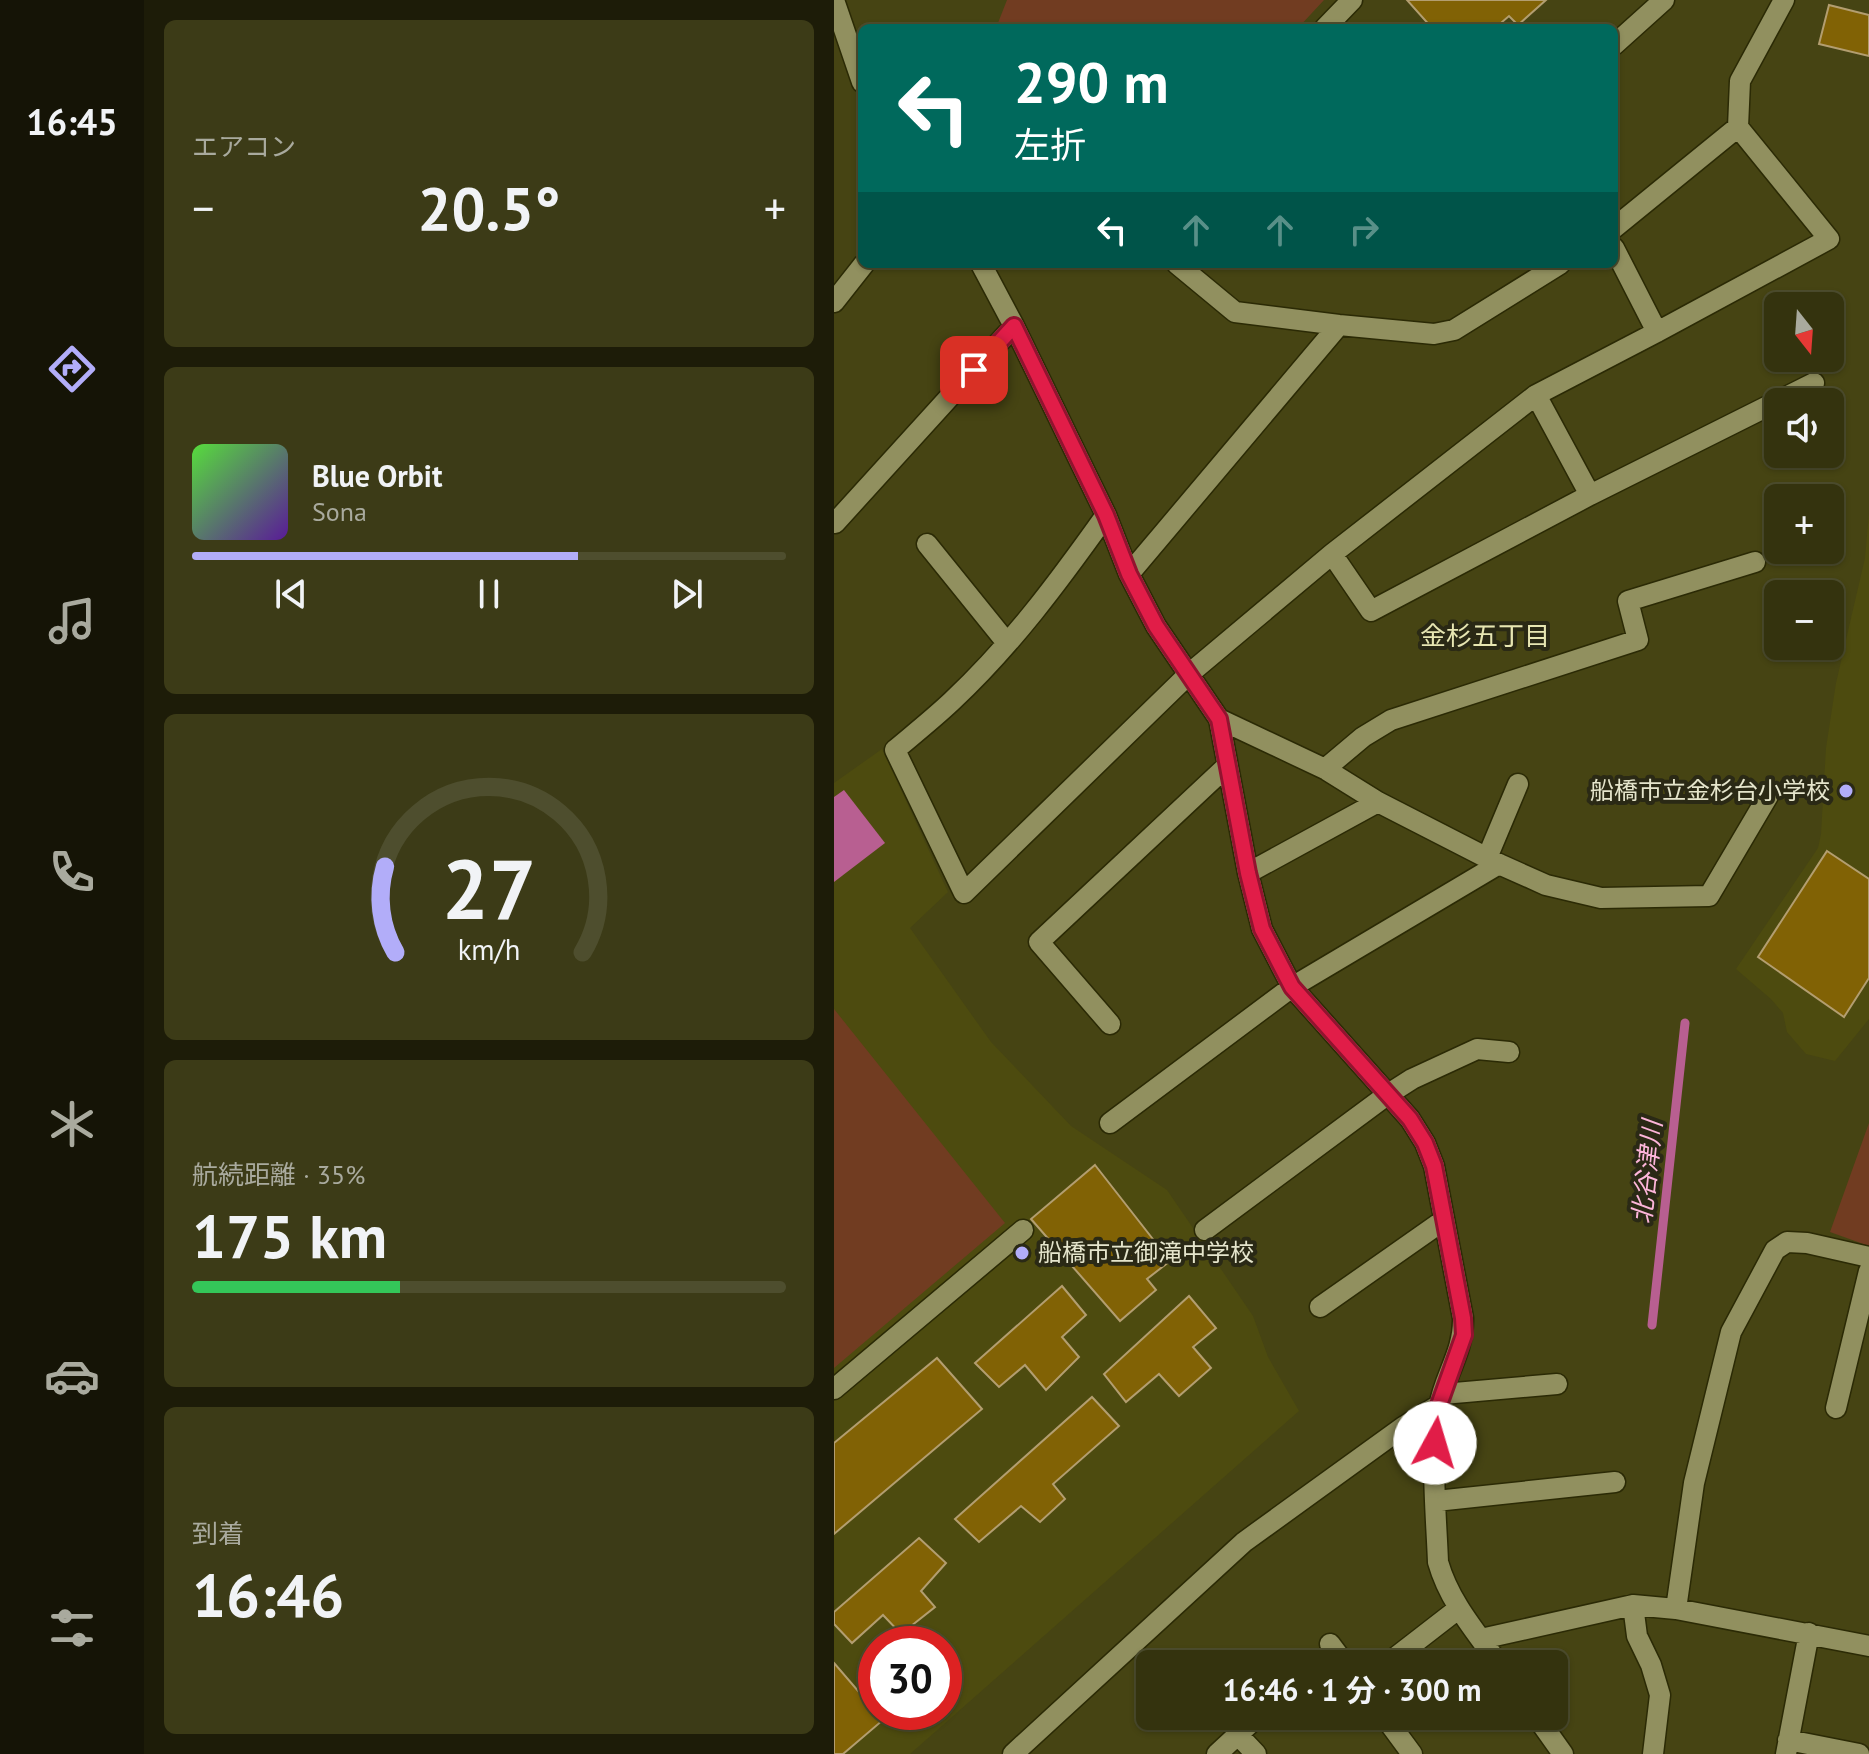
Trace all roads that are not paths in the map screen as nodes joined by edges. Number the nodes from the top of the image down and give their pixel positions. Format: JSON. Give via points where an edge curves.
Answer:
{"nodes":[{"id":1,"x":834,"y":0,"type":"edge"},
{"id":2,"x":1352,"y":0,"type":"edge"},
{"id":3,"x":1664,"y":0,"type":"edge"},
{"id":4,"x":1784,"y":0,"type":"edge"},
{"id":5,"x":1330,"y":24,"type":"edge"},
{"id":6,"x":1618,"y":41,"type":"edge"},
{"id":7,"x":858,"y":70,"type":"edge"},
{"id":8,"x":1738,"y":127,"type":"junction"},
{"id":9,"x":1618,"y":225,"type":"edge"},
{"id":10,"x":1618,"y":256,"type":"edge"},
{"id":11,"x":861,"y":268,"type":"edge"},
{"id":12,"x":983,"y":268,"type":"edge"},
{"id":13,"x":1182,"y":268,"type":"edge"},
{"id":14,"x":1554,"y":268,"type":"edge"},
{"id":15,"x":834,"y":302,"type":"edge"},
{"id":16,"x":1339,"y":325,"type":"junction"},
{"id":17,"x":1014,"y":326,"type":"junction"},
{"id":18,"x":1657,"y":332,"type":"junction"},
{"id":19,"x":1814,"y":383,"type":"dead end"},
{"id":20,"x":1536,"y":395,"type":"junction"},
{"id":21,"x":1590,"y":495,"type":"junction"},
{"id":22,"x":1106,"y":515,"type":"junction"},
{"id":23,"x":835,"y":523,"type":"edge"},
{"id":24,"x":927,"y":544,"type":"dead end"},
{"id":25,"x":1332,"y":554,"type":"junction"},
{"id":26,"x":1755,"y":562,"type":"dead end"},
{"id":27,"x":1129,"y":574,"type":"junction"},
{"id":28,"x":1007,"y":643,"type":"junction"},
{"id":29,"x":1189,"y":674,"type":"junction"},
{"id":30,"x":1219,"y":719,"type":"junction"},
{"id":31,"x":1227,"y":766,"type":"junction"},
{"id":32,"x":1325,"y":769,"type":"junction"},
{"id":33,"x":1518,"y":784,"type":"dead end"},
{"id":34,"x":1768,"y":796,"type":"dead end"},
{"id":35,"x":1378,"y":802,"type":"junction"},
{"id":36,"x":1493,"y":861,"type":"junction"},
{"id":37,"x":1248,"y":873,"type":"junction"},
{"id":38,"x":1292,"y":987,"type":"junction"},
{"id":39,"x":1110,"y":1024,"type":"dead end"},
{"id":40,"x":1509,"y":1052,"type":"dead end"},
{"id":41,"x":1387,"y":1095,"type":"junction"},
{"id":42,"x":1110,"y":1123,"type":"dead end"},
{"id":43,"x":1444,"y":1220,"type":"junction"},
{"id":44,"x":1023,"y":1230,"type":"dead end"},
{"id":45,"x":1205,"y":1230,"type":"dead end"},
{"id":46,"x":1869,"y":1257,"type":"edge"},
{"id":47,"x":1869,"y":1271,"type":"edge"},
{"id":48,"x":1320,"y":1307,"type":"dead end"},
{"id":49,"x":1557,"y":1384,"type":"dead end"},
{"id":50,"x":834,"y":1389,"type":"edge"},
{"id":51,"x":1441,"y":1399,"type":"junction"},
{"id":52,"x":1836,"y":1408,"type":"dead end"},
{"id":53,"x":1615,"y":1482,"type":"dead end"},
{"id":54,"x":1436,"y":1501,"type":"junction"},
{"id":55,"x":1633,"y":1605,"type":"junction"},
{"id":56,"x":1458,"y":1609,"type":"junction"},
{"id":57,"x":1676,"y":1609,"type":"junction"},
{"id":58,"x":1809,"y":1633,"type":"junction"},
{"id":59,"x":1481,"y":1639,"type":"junction"},
{"id":60,"x":1330,"y":1644,"type":"dead end"},
{"id":61,"x":1869,"y":1646,"type":"edge"},
{"id":62,"x":1334,"y":1650,"type":"edge"},
{"id":63,"x":1405,"y":1650,"type":"edge"},
{"id":64,"x":1489,"y":1650,"type":"edge"},
{"id":65,"x":1243,"y":1730,"type":"edge"},
{"id":66,"x":1394,"y":1730,"type":"edge"},
{"id":67,"x":1546,"y":1730,"type":"edge"},
{"id":68,"x":1238,"y":1735,"type":"junction"},
{"id":69,"x":1787,"y":1747,"type":"edge"},
{"id":70,"x":1013,"y":1754,"type":"edge"},
{"id":71,"x":1217,"y":1754,"type":"edge"},
{"id":72,"x":1256,"y":1754,"type":"edge"},
{"id":73,"x":1412,"y":1754,"type":"edge"},
{"id":74,"x":1563,"y":1754,"type":"edge"},
{"id":75,"x":1653,"y":1754,"type":"edge"},
{"id":76,"x":1859,"y":1754,"type":"edge"}],
"edges":[{"from":1,"to":7,"type":"street"},
{"from":2,"to":5,"type":"street"},
{"from":3,"to":6,"type":"street"},
{"from":4,"to":8,"type":"street","via":[[1740,81]]},
{"from":8,"to":9,"type":"street"},
{"from":8,"to":18,"type":"street","via":[[1829,239]]},
{"from":10,"to":18,"type":"street"},
{"from":11,"to":15,"type":"street"},
{"from":12,"to":17,"type":"street"},
{"from":13,"to":16,"type":"street","via":[[1235,312]]},
{"from":14,"to":16,"type":"street","via":[[1454,330],[1434,334]]},
{"from":16,"to":27,"type":"street"},
{"from":17,"to":22,"type":"street"},
{"from":17,"to":23,"type":"street"},
{"from":18,"to":20,"type":"street"},
{"from":19,"to":21,"type":"street"},
{"from":20,"to":21,"type":"street"},
{"from":20,"to":25,"type":"street"},
{"from":21,"to":25,"type":"street","via":[[1371,611]]},
{"from":22,"to":27,"type":"street"},
{"from":22,"to":28,"type":"street"},
{"from":24,"to":28,"type":"street"},
{"from":25,"to":29,"type":"street"},
{"from":26,"to":32,"type":"street","via":[[1628,601],[1638,640],[1391,720]]},
{"from":27,"to":29,"type":"street"},
{"from":28,"to":29,"type":"street","via":[[895,750],[964,893]]},
{"from":29,"to":30,"type":"street"},
{"from":30,"to":31,"type":"street"},
{"from":30,"to":32,"type":"street"},
{"from":31,"to":37,"type":"street"},
{"from":31,"to":39,"type":"street","via":[[1039,942]]},
{"from":32,"to":35,"type":"street"},
{"from":33,"to":36,"type":"street"},
{"from":34,"to":36,"type":"street","via":[[1709,896],[1601,898],[1546,885]]},
{"from":35,"to":36,"type":"street"},
{"from":35,"to":37,"type":"street"},
{"from":36,"to":38,"type":"street"},
{"from":37,"to":38,"type":"street","via":[[1262,929]]},
{"from":38,"to":41,"type":"street"},
{"from":38,"to":42,"type":"street"},
{"from":40,"to":41,"type":"street","via":[[1477,1049]]},
{"from":41,"to":43,"type":"street","via":[[1425,1143]]},
{"from":41,"to":45,"type":"street"},
{"from":43,"to":48,"type":"street"},
{"from":43,"to":51,"type":"street","via":[[1464,1335]]},
{"from":44,"to":50,"type":"street"},
{"from":46,"to":57,"type":"street","via":[[1807,1243],[1787,1242],[1775,1250],[1731,1332],[1694,1483]]},
{"from":47,"to":52,"type":"street"},
{"from":49,"to":51,"type":"street"},
{"from":51,"to":54,"type":"street"},
{"from":51,"to":70,"type":"street","via":[[1244,1542]]},
{"from":53,"to":54,"type":"street"},
{"from":54,"to":56,"type":"street","via":[[1438,1562]]},
{"from":55,"to":57,"type":"street"},
{"from":55,"to":59,"type":"street"},
{"from":55,"to":75,"type":"street","via":[[1637,1636],[1660,1695]]},
{"from":56,"to":59,"type":"street"},
{"from":56,"to":63,"type":"street"},
{"from":57,"to":58,"type":"street"},
{"from":58,"to":61,"type":"street"},
{"from":58,"to":69,"type":"street"},
{"from":59,"to":64,"type":"street"},
{"from":60,"to":62,"type":"street"},
{"from":65,"to":68,"type":"street"},
{"from":66,"to":73,"type":"street"},
{"from":67,"to":74,"type":"street"},
{"from":68,"to":71,"type":"street"},
{"from":68,"to":72,"type":"street"},
{"from":69,"to":76,"type":"street"}]}
